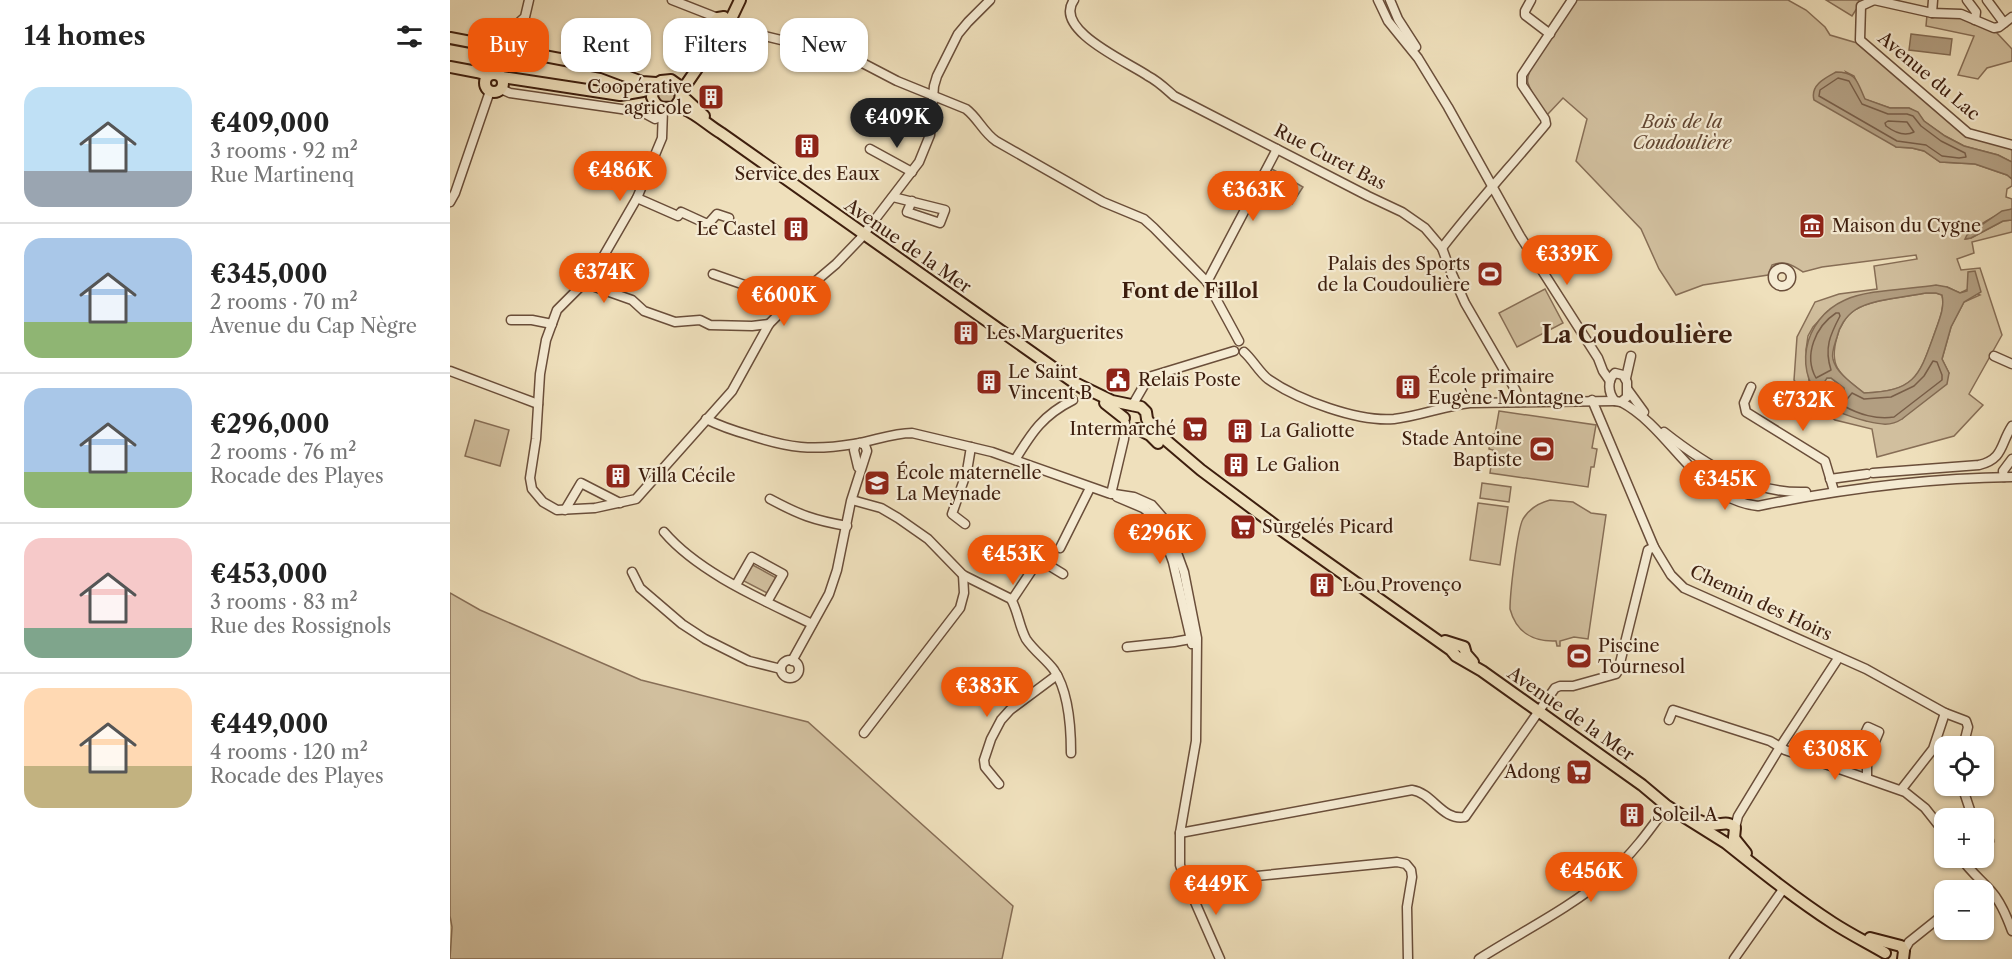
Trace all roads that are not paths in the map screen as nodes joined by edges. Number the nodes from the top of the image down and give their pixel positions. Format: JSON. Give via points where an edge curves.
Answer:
{"nodes":[{"id":1,"x":529,"y":0,"type":"edge"},
{"id":2,"x":672,"y":0,"type":"edge"},
{"id":3,"x":735,"y":0,"type":"edge"},
{"id":4,"x":740,"y":0,"type":"edge"},
{"id":5,"x":990,"y":0,"type":"edge"},
{"id":6,"x":1074,"y":0,"type":"edge"},
{"id":7,"x":1378,"y":0,"type":"edge"},
{"id":8,"x":1390,"y":0,"type":"edge"},
{"id":9,"x":1531,"y":0,"type":"edge"},
{"id":10,"x":1572,"y":0,"type":"edge"},
{"id":11,"x":1933,"y":0,"type":"edge"},
{"id":12,"x":1967,"y":0,"type":"edge"},
{"id":13,"x":1987,"y":0,"type":"edge"},
{"id":14,"x":1932,"y":12,"type":"junction"},
{"id":15,"x":2012,"y":17,"type":"edge"},
{"id":16,"x":524,"y":18,"type":"edge"},
{"id":17,"x":711,"y":18,"type":"edge"},
{"id":18,"x":726,"y":18,"type":"edge"},
{"id":19,"x":727,"y":18,"type":"edge"},
{"id":20,"x":1975,"y":20,"type":"junction"},
{"id":21,"x":2004,"y":23,"type":"junction"},
{"id":22,"x":1550,"y":34,"type":"junction"},
{"id":23,"x":768,"y":36,"type":"edge"},
{"id":24,"x":450,"y":38,"type":"edge"},
{"id":25,"x":468,"y":42,"type":"edge"},
{"id":26,"x":549,"y":58,"type":"edge"},
{"id":27,"x":450,"y":67,"type":"edge"},
{"id":28,"x":499,"y":72,"type":"edge"},
{"id":29,"x":686,"y":72,"type":"edge"},
{"id":30,"x":694,"y":72,"type":"edge"},
{"id":31,"x":450,"y":74,"type":"edge"},
{"id":32,"x":671,"y":80,"type":"junction"},
{"id":33,"x":496,"y":82,"type":"junction"},
{"id":34,"x":655,"y":85,"type":"junction"},
{"id":35,"x":681,"y":94,"type":"junction"},
{"id":36,"x":934,"y":97,"type":"junction"},
{"id":37,"x":653,"y":101,"type":"junction"},
{"id":38,"x":675,"y":107,"type":"junction"},
{"id":39,"x":662,"y":112,"type":"junction"},
{"id":40,"x":721,"y":133,"type":"junction"},
{"id":41,"x":2012,"y":145,"type":"edge"},
{"id":42,"x":870,"y":149,"type":"dead end"},
{"id":43,"x":1277,"y":149,"type":"junction"},
{"id":44,"x":912,"y":172,"type":"junction"},
{"id":45,"x":1494,"y":186,"type":"junction"},
{"id":46,"x":893,"y":197,"type":"junction"},
{"id":47,"x":637,"y":198,"type":"junction"},
{"id":48,"x":912,"y":201,"type":"dead end"},
{"id":49,"x":450,"y":202,"type":"edge"},
{"id":50,"x":729,"y":218,"type":"dead end"},
{"id":51,"x":864,"y":235,"type":"junction"},
{"id":52,"x":1442,"y":248,"type":"junction"},
{"id":53,"x":713,"y":274,"type":"dead end"},
{"id":54,"x":1207,"y":282,"type":"junction"},
{"id":55,"x":584,"y":284,"type":"junction"},
{"id":56,"x":790,"y":303,"type":"junction"},
{"id":57,"x":511,"y":320,"type":"dead end"},
{"id":58,"x":552,"y":324,"type":"junction"},
{"id":59,"x":768,"y":324,"type":"junction"},
{"id":60,"x":1239,"y":341,"type":"junction"},
{"id":61,"x":1234,"y":351,"type":"junction"},
{"id":62,"x":1244,"y":352,"type":"junction"},
{"id":63,"x":1994,"y":356,"type":"dead end"},
{"id":64,"x":2012,"y":364,"type":"edge"},
{"id":65,"x":450,"y":370,"type":"edge"},
{"id":66,"x":1626,"y":378,"type":"junction"},
{"id":67,"x":1613,"y":379,"type":"junction"},
{"id":68,"x":1077,"y":384,"type":"junction"},
{"id":69,"x":1751,"y":387,"type":"dead end"},
{"id":70,"x":1142,"y":390,"type":"junction"},
{"id":71,"x":1628,"y":390,"type":"junction"},
{"id":72,"x":1073,"y":400,"type":"dead end"},
{"id":73,"x":1594,"y":401,"type":"junction"},
{"id":74,"x":1618,"y":401,"type":"junction"},
{"id":75,"x":1518,"y":402,"type":"junction"},
{"id":76,"x":538,"y":404,"type":"junction"},
{"id":77,"x":1132,"y":406,"type":"junction"},
{"id":78,"x":1146,"y":414,"type":"junction"},
{"id":79,"x":706,"y":419,"type":"junction"},
{"id":80,"x":1130,"y":425,"type":"junction"},
{"id":81,"x":2012,"y":426,"type":"edge"},
{"id":82,"x":971,"y":447,"type":"junction"},
{"id":83,"x":860,"y":449,"type":"junction"},
{"id":84,"x":2012,"y":459,"type":"edge"},
{"id":85,"x":1015,"y":460,"type":"junction"},
{"id":86,"x":1729,"y":475,"type":"junction"},
{"id":87,"x":2010,"y":477,"type":"edge"},
{"id":88,"x":1830,"y":479,"type":"junction"},
{"id":89,"x":1090,"y":488,"type":"junction"},
{"id":90,"x":1762,"y":489,"type":"junction"},
{"id":91,"x":1720,"y":491,"type":"junction"},
{"id":92,"x":1834,"y":491,"type":"junction"},
{"id":93,"x":1111,"y":494,"type":"junction"},
{"id":94,"x":770,"y":499,"type":"dead end"},
{"id":95,"x":852,"y":500,"type":"junction"},
{"id":96,"x":620,"y":504,"type":"junction"},
{"id":97,"x":1758,"y":506,"type":"junction"},
{"id":98,"x":565,"y":510,"type":"junction"},
{"id":99,"x":964,"y":524,"type":"dead end"},
{"id":100,"x":847,"y":526,"type":"junction"},
{"id":101,"x":1280,"y":529,"type":"junction"},
{"id":102,"x":664,"y":532,"type":"dead end"},
{"id":103,"x":1654,"y":547,"type":"junction"},
{"id":104,"x":1060,"y":548,"type":"dead end"},
{"id":105,"x":632,"y":572,"type":"dead end"},
{"id":106,"x":1063,"y":574,"type":"dead end"},
{"id":107,"x":963,"y":575,"type":"junction"},
{"id":108,"x":736,"y":585,"type":"junction"},
{"id":109,"x":1012,"y":600,"type":"junction"},
{"id":110,"x":767,"y":602,"type":"junction"},
{"id":111,"x":812,"y":624,"type":"junction"},
{"id":112,"x":1194,"y":638,"type":"junction"},
{"id":113,"x":1127,"y":647,"type":"dead end"},
{"id":114,"x":1839,"y":657,"type":"junction"},
{"id":115,"x":792,"y":661,"type":"junction"},
{"id":116,"x":781,"y":669,"type":"junction"},
{"id":117,"x":1057,"y":675,"type":"junction"},
{"id":118,"x":1539,"y":712,"type":"junction"},
{"id":119,"x":1945,"y":713,"type":"junction"},
{"id":120,"x":1669,"y":720,"type":"dead end"},
{"id":121,"x":864,"y":733,"type":"dead end"},
{"id":122,"x":1965,"y":736,"type":"edge"},
{"id":123,"x":1868,"y":745,"type":"dead end"},
{"id":124,"x":1780,"y":747,"type":"junction"},
{"id":125,"x":1071,"y":753,"type":"dead end"},
{"id":126,"x":1867,"y":778,"type":"junction"},
{"id":127,"x":999,"y":784,"type":"dead end"},
{"id":128,"x":1642,"y":785,"type":"junction"},
{"id":129,"x":1901,"y":790,"type":"junction"},
{"id":130,"x":1667,"y":806,"type":"junction"},
{"id":131,"x":1934,"y":819,"type":"edge"},
{"id":132,"x":1726,"y":832,"type":"junction"},
{"id":133,"x":1180,"y":833,"type":"junction"},
{"id":134,"x":1968,"y":868,"type":"edge"},
{"id":135,"x":1186,"y":883,"type":"junction"},
{"id":136,"x":1784,"y":888,"type":"junction"},
{"id":137,"x":1934,"y":922,"type":"edge"},
{"id":138,"x":2012,"y":931,"type":"edge"},
{"id":139,"x":1896,"y":953,"type":"edge"},
{"id":140,"x":1220,"y":959,"type":"edge"},
{"id":141,"x":1408,"y":959,"type":"edge"},
{"id":142,"x":1479,"y":959,"type":"edge"},
{"id":143,"x":1734,"y":959,"type":"edge"}],
"edges":[{"from":1,"to":16,"type":"street"},
{"from":2,"to":17,"type":"street"},
{"from":3,"to":18,"type":"main road"},
{"from":4,"to":19,"type":"main road"},
{"from":5,"to":36,"type":"street","via":[[968,21],[951,46],[935,82]]},
{"from":6,"to":43,"type":"street","name":"Rue Curet Bas","via":[[1070,12],[1077,30],[1147,74],[1174,96]]},
{"from":7,"to":45,"type":"street","via":[[1388,21],[1418,58]]},
{"from":8,"to":45,"type":"street","via":[[1400,23],[1443,88]]},
{"from":9,"to":22,"type":"street","via":[[1525,15]]},
{"from":10,"to":22,"type":"street"},
{"from":11,"to":14,"type":"street"},
{"from":12,"to":20,"type":"street","via":[[1976,12]]},
{"from":13,"to":21,"type":"street"},
{"from":14,"to":20,"type":"street","via":[[1961,14]]},
{"from":14,"to":41,"type":"street","name":"Avenue du Lac","via":[[1874,0],[1861,6],[1860,40],[1968,132]]},
{"from":15,"to":21,"type":"street"},
{"from":20,"to":21,"type":"street","via":[[1994,28]]},
{"from":22,"to":45,"type":"street","via":[[1522,78],[1522,85],[1546,122]]},
{"from":23,"to":36,"type":"street","via":[[851,57]]},
{"from":24,"to":25,"type":"main road"},
{"from":26,"to":34,"type":"main road","via":[[602,67]]},
{"from":27,"to":33,"type":"main road"},
{"from":28,"to":33,"type":"street"},
{"from":29,"to":32,"type":"main road"},
{"from":30,"to":35,"type":"main road"},
{"from":31,"to":33,"type":"main road"},
{"from":32,"to":34,"type":"main road"},
{"from":32,"to":35,"type":"main road"},
{"from":33,"to":34,"type":"main road","via":[[612,94],[636,93]]},
{"from":33,"to":37,"type":"main road"},
{"from":33,"to":39,"type":"street","via":[[510,93],[642,112],[655,119]]},
{"from":33,"to":49,"type":"street"},
{"from":34,"to":37,"type":"main road"},
{"from":35,"to":38,"type":"main road"},
{"from":35,"to":40,"type":"main road"},
{"from":36,"to":44,"type":"street","via":[[930,135]]},
{"from":36,"to":54,"type":"street","via":[[971,113],[996,141],[1103,202],[1144,219]]},
{"from":37,"to":39,"type":"main road"},
{"from":38,"to":39,"type":"main road"},
{"from":38,"to":40,"type":"main road","via":[[685,109]]},
{"from":39,"to":47,"type":"street","via":[[662,138]]},
{"from":40,"to":51,"type":"main road","name":"Avenue de la Mer"},
{"from":42,"to":44,"type":"street"},
{"from":43,"to":52,"type":"street","name":"Rue Curet Bas","via":[[1402,212],[1425,228]]},
{"from":43,"to":54,"type":"street"},
{"from":44,"to":46,"type":"street"},
{"from":45,"to":52,"type":"street"},
{"from":45,"to":67,"type":"street","via":[[1512,221]]},
{"from":46,"to":48,"type":"street"},
{"from":46,"to":51,"type":"street"},
{"from":47,"to":50,"type":"street","via":[[705,223],[717,213]]},
{"from":47,"to":55,"type":"street"},
{"from":51,"to":56,"type":"street"},
{"from":51,"to":68,"type":"main road","name":"Avenue de la Mer"},
{"from":52,"to":75,"type":"street","name":"Rue Curet Bas","via":[[1465,303],[1516,391]]},
{"from":53,"to":56,"type":"street"},
{"from":54,"to":60,"type":"street"},
{"from":55,"to":58,"type":"street","via":[[561,305]]},
{"from":55,"to":59,"type":"street","via":[[632,300],[644,311],[675,321]]},
{"from":56,"to":59,"type":"street"},
{"from":57,"to":58,"type":"street"},
{"from":58,"to":76,"type":"street","via":[[543,351]]},
{"from":59,"to":79,"type":"street","via":[[732,391]]},
{"from":60,"to":61,"type":"street","via":[[1234,344]]},
{"from":60,"to":62,"type":"street","via":[[1245,345]]},
{"from":61,"to":62,"type":"street"},
{"from":61,"to":70,"type":"street","via":[[1152,376]]},
{"from":62,"to":75,"type":"street","via":[[1267,378],[1295,394],[1360,416],[1393,419],[1453,405]]},
{"from":63,"to":64,"type":"street"},
{"from":65,"to":76,"type":"street"},
{"from":66,"to":67,"type":"street"},
{"from":66,"to":67,"type":"street","via":[[1631,356]]},
{"from":66,"to":71,"type":"street"},
{"from":67,"to":73,"type":"street"},
{"from":67,"to":74,"type":"street","via":[[1612,397]]},
{"from":68,"to":77,"type":"main road","name":"Avenue de la Mer"},
{"from":68,"to":80,"type":"main road","name":"Avenue de la Mer"},
{"from":69,"to":88,"type":"street","via":[[1744,403],[1746,412],[1825,460]]},
{"from":70,"to":77,"type":"street"},
{"from":70,"to":78,"type":"street"},
{"from":71,"to":74,"type":"street","via":[[1627,397]]},
{"from":71,"to":86,"type":"street","via":[[1665,432]]},
{"from":72,"to":85,"type":"street","via":[[1041,422]]},
{"from":73,"to":74,"type":"street"},
{"from":73,"to":75,"type":"street"},
{"from":73,"to":103,"type":"street","name":"Chemin des Hoirs"},
{"from":74,"to":91,"type":"street","via":[[1653,426],[1691,470]]},
{"from":76,"to":98,"type":"street","via":[[532,489],[543,502]]},
{"from":77,"to":78,"type":"main road"},
{"from":77,"to":80,"type":"main road","via":[[1126,411]]},
{"from":78,"to":80,"type":"main road","via":[[1144,426]]},
{"from":78,"to":101,"type":"main road","name":"Avenue de la Mer","via":[[1154,430],[1180,453]]},
{"from":79,"to":83,"type":"street","via":[[793,447],[845,445]]},
{"from":79,"to":96,"type":"street","via":[[640,495]]},
{"from":80,"to":93,"type":"street"},
{"from":80,"to":101,"type":"main road","name":"Avenue de la Mer","via":[[1150,435],[1192,471]]},
{"from":81,"to":88,"type":"street","via":[[2002,450],[1990,462]]},
{"from":82,"to":83,"type":"street","via":[[900,433],[879,437]]},
{"from":82,"to":85,"type":"street"},
{"from":82,"to":99,"type":"street","via":[[952,514]]},
{"from":83,"to":95,"type":"street"},
{"from":84,"to":87,"type":"street","via":[[2003,471]]},
{"from":85,"to":89,"type":"street"},
{"from":86,"to":90,"type":"street"},
{"from":86,"to":91,"type":"street"},
{"from":87,"to":92,"type":"street","via":[[1909,481]]},
{"from":88,"to":92,"type":"street"},
{"from":89,"to":93,"type":"street"},
{"from":89,"to":104,"type":"street"},
{"from":90,"to":92,"type":"street"},
{"from":90,"to":97,"type":"street","via":[[1763,501]]},
{"from":91,"to":97,"type":"street","via":[[1734,501]]},
{"from":92,"to":97,"type":"street"},
{"from":93,"to":112,"type":"street","via":[[1145,501],[1166,520],[1184,572]]},
{"from":94,"to":100,"type":"street","via":[[814,520]]},
{"from":95,"to":100,"type":"street"},
{"from":95,"to":107,"type":"street","via":[[880,508],[909,525]]},
{"from":96,"to":98,"type":"street"},
{"from":96,"to":98,"type":"street","via":[[582,483]]},
{"from":100,"to":111,"type":"street","via":[[829,594]]},
{"from":101,"to":118,"type":"main road","name":"Avenue de la Mer","via":[[1425,632],[1460,652]]},
{"from":102,"to":108,"type":"street","via":[[684,554]]},
{"from":103,"to":114,"type":"street","name":"Chemin des Hoirs","via":[[1684,588]]},
{"from":103,"to":118,"type":"street","via":[[1648,550],[1616,674],[1555,688]]},
{"from":105,"to":116,"type":"street","via":[[640,588],[705,639],[749,661]]},
{"from":106,"to":109,"type":"street","via":[[1045,563],[1036,564]]},
{"from":107,"to":109,"type":"street"},
{"from":107,"to":121,"type":"street","via":[[960,608]]},
{"from":108,"to":110,"type":"street"},
{"from":108,"to":110,"type":"street","via":[[752,557],[783,574]]},
{"from":109,"to":117,"type":"street","via":[[1025,637]]},
{"from":110,"to":111,"type":"street"},
{"from":111,"to":115,"type":"street"},
{"from":112,"to":113,"type":"street"},
{"from":112,"to":133,"type":"street","via":[[1196,741]]},
{"from":114,"to":119,"type":"street","name":"Chemin des Hoirs"},
{"from":114,"to":124,"type":"street"},
{"from":115,"to":116,"type":"street","via":[[784,662]]},
{"from":115,"to":116,"type":"street","via":[[798,668],[794,676],[785,676]]},
{"from":117,"to":125,"type":"street","via":[[1066,702]]},
{"from":117,"to":127,"type":"street","via":[[1001,720],[984,760]]},
{"from":118,"to":128,"type":"main road","name":"Avenue de la Mer"},
{"from":118,"to":133,"type":"street","via":[[1465,818],[1451,816],[1413,790]]},
{"from":119,"to":122,"type":"street","name":"Chemin des Hoirs","via":[[1966,721]]},
{"from":119,"to":129,"type":"street","via":[[1933,749]]},
{"from":120,"to":124,"type":"street","via":[[1673,710]]},
{"from":123,"to":126,"type":"street"},
{"from":124,"to":126,"type":"street"},
{"from":124,"to":132,"type":"street"},
{"from":126,"to":129,"type":"street"},
{"from":128,"to":130,"type":"main road","name":"Avenue de la Mer"},
{"from":128,"to":132,"type":"main road","name":"Avenue de la Mer"},
{"from":129,"to":131,"type":"street"},
{"from":130,"to":132,"type":"main road","name":"Avenue de la Mer","via":[[1709,833]]},
{"from":130,"to":142,"type":"street","via":[[1606,878]]},
{"from":132,"to":136,"type":"main road","name":"Avenue de la Mer"},
{"from":132,"to":139,"type":"main road","name":"Avenue de la Mer","via":[[1760,865],[1828,916]]},
{"from":133,"to":135,"type":"street","via":[[1180,865]]},
{"from":134,"to":138,"type":"street","via":[[1994,894]]},
{"from":135,"to":140,"type":"street"},
{"from":135,"to":141,"type":"street","via":[[1406,864],[1412,877],[1407,908]]},
{"from":136,"to":139,"type":"main road","name":"Avenue de la Mer","via":[[1835,925]]},
{"from":136,"to":143,"type":"street"},
{"from":137,"to":139,"type":"street"}]}
